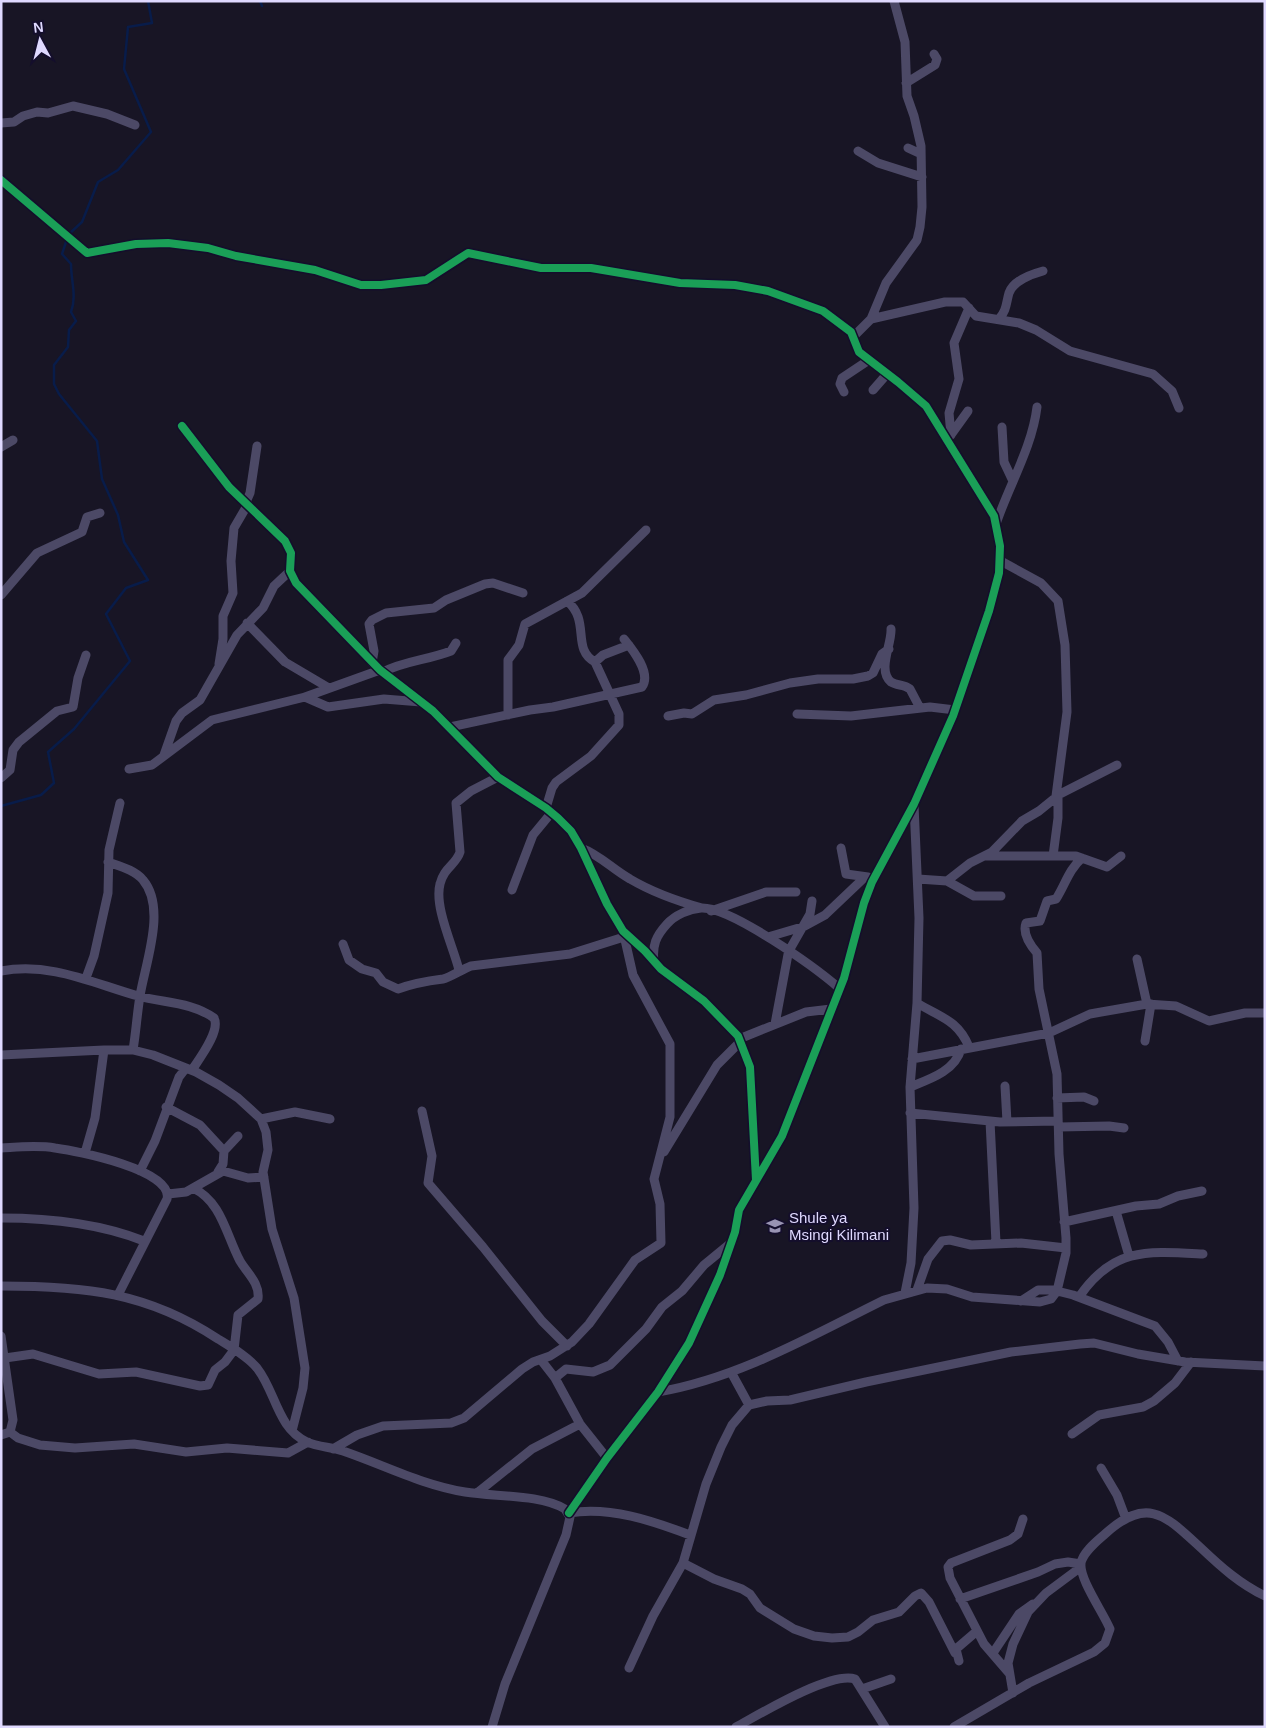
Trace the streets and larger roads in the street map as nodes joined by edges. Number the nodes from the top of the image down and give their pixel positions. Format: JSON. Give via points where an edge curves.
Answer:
{"nodes":[{"id":1,"x":894,"y":1,"type":"edge"},
{"id":2,"x":934,"y":54,"type":"dead end"},
{"id":3,"x":906,"y":83,"type":"junction"},
{"id":4,"x":1,"y":123,"type":"edge"},
{"id":5,"x":136,"y":125,"type":"dead end"},
{"id":6,"x":908,"y":148,"type":"dead end"},
{"id":7,"x":858,"y":151,"type":"dead end"},
{"id":8,"x":921,"y":154,"type":"junction"},
{"id":9,"x":922,"y":177,"type":"junction"},
{"id":10,"x":1,"y":180,"type":"edge"},
{"id":11,"x":1043,"y":270,"type":"dead end"},
{"id":12,"x":969,"y":308,"type":"junction"},
{"id":13,"x":871,"y":319,"type":"junction"},
{"id":14,"x":999,"y":319,"type":"junction"},
{"id":15,"x":853,"y":337,"type":"junction"},
{"id":16,"x":868,"y":360,"type":"junction"},
{"id":17,"x":887,"y":374,"type":"junction"},
{"id":18,"x":873,"y":390,"type":"dead end"},
{"id":19,"x":844,"y":392,"type":"dead end"},
{"id":20,"x":1037,"y":407,"type":"dead end"},
{"id":21,"x":1179,"y":408,"type":"dead end"},
{"id":22,"x":968,"y":411,"type":"dead end"},
{"id":23,"x":182,"y":426,"type":"dead end"},
{"id":24,"x":1002,"y":427,"type":"dead end"},
{"id":25,"x":951,"y":435,"type":"junction"},
{"id":26,"x":13,"y":440,"type":"dead end"},
{"id":27,"x":257,"y":446,"type":"dead end"},
{"id":28,"x":949,"y":446,"type":"junction"},
{"id":29,"x":1,"y":447,"type":"edge"},
{"id":30,"x":1012,"y":480,"type":"junction"},
{"id":31,"x":247,"y":503,"type":"junction"},
{"id":32,"x":100,"y":513,"type":"dead end"},
{"id":33,"x":996,"y":524,"type":"junction"},
{"id":34,"x":646,"y":530,"type":"dead end"},
{"id":35,"x":999,"y":560,"type":"junction"},
{"id":36,"x":290,"y":571,"type":"junction"},
{"id":37,"x":523,"y":593,"type":"dead end"},
{"id":38,"x":1,"y":595,"type":"edge"},
{"id":39,"x":567,"y":601,"type":"junction"},
{"id":40,"x":247,"y":623,"type":"junction"},
{"id":41,"x":891,"y":629,"type":"dead end"},
{"id":42,"x":456,"y":643,"type":"dead end"},
{"id":43,"x":889,"y":649,"type":"junction"},
{"id":44,"x":86,"y":655,"type":"dead end"},
{"id":45,"x":595,"y":662,"type":"junction"},
{"id":46,"x":372,"y":663,"type":"junction"},
{"id":47,"x":218,"y":669,"type":"junction"},
{"id":48,"x":381,"y":671,"type":"junction"},
{"id":49,"x":329,"y":688,"type":"junction"},
{"id":50,"x":610,"y":693,"type":"junction"},
{"id":51,"x":304,"y":697,"type":"junction"},
{"id":52,"x":422,"y":702,"type":"junction"},
{"id":53,"x":920,"y":708,"type":"junction"},
{"id":54,"x":955,"y":710,"type":"junction"},
{"id":55,"x":797,"y":714,"type":"dead end"},
{"id":56,"x":508,"y":715,"type":"junction"},
{"id":57,"x":668,"y":716,"type":"dead end"},
{"id":58,"x":450,"y":727,"type":"junction"},
{"id":59,"x":164,"y":755,"type":"junction"},
{"id":60,"x":1118,"y":765,"type":"dead end"},
{"id":61,"x":129,"y":769,"type":"dead end"},
{"id":62,"x":498,"y":777,"type":"junction"},
{"id":63,"x":1,"y":778,"type":"edge"},
{"id":64,"x":1057,"y":796,"type":"junction"},
{"id":65,"x":120,"y":803,"type":"dead end"},
{"id":66,"x":914,"y":804,"type":"junction"},
{"id":67,"x":549,"y":810,"type":"junction"},
{"id":68,"x":581,"y":848,"type":"junction"},
{"id":69,"x":841,"y":848,"type":"dead end"},
{"id":70,"x":985,"y":856,"type":"junction"},
{"id":71,"x":1053,"y":856,"type":"junction"},
{"id":72,"x":1121,"y":856,"type":"dead end"},
{"id":73,"x":1082,"y":858,"type":"junction"},
{"id":74,"x":108,"y":862,"type":"junction"},
{"id":75,"x":865,"y":877,"type":"junction"},
{"id":76,"x":875,"y":878,"type":"junction"},
{"id":77,"x":918,"y":879,"type":"junction"},
{"id":78,"x":947,"y":881,"type":"junction"},
{"id":79,"x":512,"y":890,"type":"dead end"},
{"id":80,"x":796,"y":892,"type":"dead end"},
{"id":81,"x":1002,"y":896,"type":"dead end"},
{"id":82,"x":812,"y":901,"type":"dead end"},
{"id":83,"x":706,"y":909,"type":"junction"},
{"id":84,"x":802,"y":928,"type":"junction"},
{"id":85,"x":624,"y":934,"type":"junction"},
{"id":86,"x":768,"y":937,"type":"junction"},
{"id":87,"x":343,"y":944,"type":"dead end"},
{"id":88,"x":790,"y":949,"type":"junction"},
{"id":89,"x":1137,"y":959,"type":"dead end"},
{"id":90,"x":654,"y":962,"type":"junction"},
{"id":91,"x":459,"y":970,"type":"junction"},
{"id":92,"x":1,"y":971,"type":"edge"},
{"id":93,"x":86,"y":978,"type":"junction"},
{"id":94,"x":839,"y":988,"type":"junction"},
{"id":95,"x":140,"y":997,"type":"junction"},
{"id":96,"x":917,"y":1003,"type":"junction"},
{"id":97,"x":1149,"y":1004,"type":"junction"},
{"id":98,"x":830,"y":1009,"type":"junction"},
{"id":99,"x":1265,"y":1013,"type":"edge"},
{"id":100,"x":775,"y":1024,"type":"junction"},
{"id":101,"x":1049,"y":1033,"type":"junction"},
{"id":102,"x":1145,"y":1040,"type":"dead end"},
{"id":103,"x":740,"y":1041,"type":"junction"},
{"id":104,"x":965,"y":1048,"type":"junction"},
{"id":105,"x":104,"y":1050,"type":"junction"},
{"id":106,"x":133,"y":1050,"type":"junction"},
{"id":107,"x":1,"y":1055,"type":"edge"},
{"id":108,"x":912,"y":1059,"type":"junction"},
{"id":109,"x":189,"y":1069,"type":"junction"},
{"id":110,"x":1005,"y":1086,"type":"dead end"},
{"id":111,"x":910,"y":1087,"type":"junction"},
{"id":112,"x":1058,"y":1098,"type":"junction"},
{"id":113,"x":1094,"y":1101,"type":"dead end"},
{"id":114,"x":166,"y":1107,"type":"junction"},
{"id":115,"x":422,"y":1111,"type":"dead end"},
{"id":116,"x":910,"y":1112,"type":"junction"},
{"id":117,"x":330,"y":1118,"type":"dead end"},
{"id":118,"x":261,"y":1119,"type":"junction"},
{"id":119,"x":990,"y":1121,"type":"junction"},
{"id":120,"x":1007,"y":1122,"type":"junction"},
{"id":121,"x":1059,"y":1124,"type":"junction"},
{"id":122,"x":1124,"y":1128,"type":"dead end"},
{"id":123,"x":238,"y":1136,"type":"dead end"},
{"id":124,"x":1,"y":1148,"type":"edge"},
{"id":125,"x":224,"y":1151,"type":"junction"},
{"id":126,"x":85,"y":1153,"type":"junction"},
{"id":127,"x":657,"y":1162,"type":"junction"},
{"id":128,"x":140,"y":1171,"type":"junction"},
{"id":129,"x":218,"y":1172,"type":"junction"},
{"id":130,"x":264,"y":1178,"type":"junction"},
{"id":131,"x":756,"y":1180,"type":"junction"},
{"id":132,"x":192,"y":1188,"type":"junction"},
{"id":133,"x":1202,"y":1191,"type":"dead end"},
{"id":134,"x":168,"y":1194,"type":"junction"},
{"id":135,"x":1116,"y":1211,"type":"junction"},
{"id":136,"x":1,"y":1218,"type":"edge"},
{"id":137,"x":1064,"y":1222,"type":"junction"},
{"id":138,"x":144,"y":1241,"type":"junction"},
{"id":139,"x":732,"y":1241,"type":"junction"},
{"id":140,"x":996,"y":1243,"type":"junction"},
{"id":141,"x":1066,"y":1248,"type":"junction"},
{"id":142,"x":1203,"y":1254,"type":"dead end"},
{"id":143,"x":1129,"y":1256,"type":"junction"},
{"id":144,"x":1,"y":1286,"type":"edge"},
{"id":145,"x":917,"y":1290,"type":"junction"},
{"id":146,"x":1057,"y":1291,"type":"junction"},
{"id":147,"x":905,"y":1293,"type":"junction"},
{"id":148,"x":118,"y":1294,"type":"junction"},
{"id":149,"x":1079,"y":1297,"type":"junction"},
{"id":150,"x":1,"y":1336,"type":"edge"},
{"id":151,"x":566,"y":1346,"type":"junction"},
{"id":152,"x":234,"y":1350,"type":"junction"},
{"id":153,"x":4,"y":1357,"type":"edge"},
{"id":154,"x":541,"y":1360,"type":"junction"},
{"id":155,"x":1178,"y":1361,"type":"junction"},
{"id":156,"x":1191,"y":1362,"type":"junction"},
{"id":157,"x":1265,"y":1366,"type":"edge"},
{"id":158,"x":730,"y":1372,"type":"junction"},
{"id":159,"x":555,"y":1378,"type":"junction"},
{"id":160,"x":658,"y":1392,"type":"junction"},
{"id":161,"x":749,"y":1405,"type":"junction"},
{"id":162,"x":580,"y":1424,"type":"junction"},
{"id":163,"x":292,"y":1432,"type":"junction"},
{"id":164,"x":6,"y":1434,"type":"edge"},
{"id":165,"x":1072,"y":1434,"type":"dead end"},
{"id":166,"x":308,"y":1442,"type":"junction"},
{"id":167,"x":334,"y":1449,"type":"junction"},
{"id":168,"x":607,"y":1458,"type":"junction"},
{"id":169,"x":1101,"y":1468,"type":"dead end"},
{"id":170,"x":477,"y":1493,"type":"junction"},
{"id":171,"x":569,"y":1513,"type":"junction"},
{"id":172,"x":1023,"y":1519,"type":"dead end"},
{"id":173,"x":1126,"y":1519,"type":"junction"},
{"id":174,"x":690,"y":1535,"type":"junction"},
{"id":175,"x":683,"y":1563,"type":"junction"},
{"id":176,"x":1081,"y":1565,"type":"junction"},
{"id":177,"x":1265,"y":1596,"type":"edge"},
{"id":178,"x":960,"y":1599,"type":"junction"},
{"id":179,"x":1036,"y":1604,"type":"junction"},
{"id":180,"x":977,"y":1631,"type":"junction"},
{"id":181,"x":993,"y":1653,"type":"junction"},
{"id":182,"x":629,"y":1668,"type":"dead end"},
{"id":183,"x":1009,"y":1673,"type":"junction"},
{"id":184,"x":892,"y":1679,"type":"dead end"},
{"id":185,"x":862,"y":1689,"type":"junction"},
{"id":186,"x":1013,"y":1693,"type":"junction"},
{"id":187,"x":492,"y":1727,"type":"edge"},
{"id":188,"x":736,"y":1727,"type":"edge"},
{"id":189,"x":885,"y":1727,"type":"edge"},
{"id":190,"x":954,"y":1727,"type":"edge"}],
"edges":[{"from":1,"to":3,"type":"street","via":[[905,42]]},
{"from":2,"to":3,"type":"street","via":[[937,59],[935,65]]},
{"from":3,"to":8,"type":"street"},
{"from":4,"to":5,"type":"street","via":[[72,106]]},
{"from":6,"to":8,"type":"street"},
{"from":7,"to":9,"type":"street","via":[[878,163]]},
{"from":8,"to":9,"type":"street"},
{"from":9,"to":13,"type":"street","via":[[922,207],[916,240],[886,283]]},
{"from":10,"to":15,"type":"street","via":[[87,253],[136,244],[168,243],[208,248],[381,286],[426,280],[468,252],[541,268],[591,268],[680,283],[735,285],[768,291],[823,310],[847,327]]},
{"from":11,"to":14,"type":"street","via":[[1011,288],[1007,308]]},
{"from":12,"to":13,"type":"street","via":[[962,302],[945,302]]},
{"from":12,"to":14,"type":"street","via":[[976,316]]},
{"from":12,"to":25,"type":"street","via":[[954,342],[959,379],[950,413]]},
{"from":13,"to":15,"type":"street"},
{"from":14,"to":21,"type":"street","via":[[1036,330],[1070,351],[1153,374],[1172,391]]},
{"from":15,"to":16,"type":"street","via":[[855,348]]},
{"from":16,"to":17,"type":"street"},
{"from":16,"to":19,"type":"street","via":[[842,378],[840,384]]},
{"from":17,"to":18,"type":"street"},
{"from":17,"to":28,"type":"street","via":[[926,406]]},
{"from":20,"to":30,"type":"street","via":[[1030,441]]},
{"from":22,"to":25,"type":"street"},
{"from":23,"to":31,"type":"street","via":[[215,471]]},
{"from":24,"to":30,"type":"street","via":[[1004,462]]},
{"from":25,"to":28,"type":"street"},
{"from":26,"to":29,"type":"street"},
{"from":27,"to":31,"type":"street"},
{"from":28,"to":33,"type":"street"},
{"from":30,"to":33,"type":"street"},
{"from":31,"to":36,"type":"street","via":[[288,544]]},
{"from":31,"to":47,"type":"street","via":[[234,528],[233,593],[223,616],[224,638]]},
{"from":32,"to":38,"type":"street","via":[[87,517],[82,532],[36,553]]},
{"from":33,"to":35,"type":"street"},
{"from":34,"to":39,"type":"street","via":[[590,586]]},
{"from":35,"to":54,"type":"street","via":[[989,611]]},
{"from":35,"to":64,"type":"street","via":[[1041,583],[1058,601],[1067,712]]},
{"from":36,"to":40,"type":"street","via":[[274,586],[264,608]]},
{"from":36,"to":46,"type":"street","via":[[296,583]]},
{"from":37,"to":46,"type":"street","via":[[493,583],[485,584],[434,608],[377,616],[369,624],[374,651]]},
{"from":39,"to":45,"type":"street","via":[[581,625],[582,648]]},
{"from":39,"to":56,"type":"street","via":[[525,624],[519,645],[508,660]]},
{"from":40,"to":47,"type":"street"},
{"from":40,"to":49,"type":"street","via":[[285,662]]},
{"from":41,"to":43,"type":"street"},
{"from":42,"to":48,"type":"street","via":[[451,651]]},
{"from":43,"to":53,"type":"street","via":[[885,664],[888,678],[910,689]]},
{"from":43,"to":57,"type":"street","via":[[882,654],[873,673],[862,678],[790,683],[753,694],[714,700],[692,714]]},
{"from":44,"to":63,"type":"street","via":[[73,707],[58,711],[19,742],[13,750],[10,770]]},
{"from":45,"to":50,"type":"street"},
{"from":45,"to":50,"type":"street","via":[[626,642],[641,665],[645,683],[638,689]]},
{"from":46,"to":48,"type":"street"},
{"from":47,"to":59,"type":"street","via":[[200,700],[182,712],[176,721]]},
{"from":48,"to":49,"type":"street"},
{"from":48,"to":52,"type":"street"},
{"from":49,"to":51,"type":"street"},
{"from":50,"to":56,"type":"street","via":[[553,708]]},
{"from":50,"to":67,"type":"street","via":[[619,714],[619,725],[591,756],[556,782]]},
{"from":51,"to":52,"type":"street","via":[[328,707],[384,699]]},
{"from":51,"to":59,"type":"street","via":[[212,720]]},
{"from":52,"to":58,"type":"street"},
{"from":53,"to":54,"type":"street","via":[[930,706]]},
{"from":53,"to":55,"type":"street","via":[[850,716]]},
{"from":54,"to":66,"type":"street"},
{"from":56,"to":58,"type":"street"},
{"from":58,"to":62,"type":"street"},
{"from":59,"to":61,"type":"street","via":[[152,765]]},
{"from":60,"to":64,"type":"street"},
{"from":62,"to":67,"type":"street"},
{"from":62,"to":91,"type":"street","via":[[456,803],[460,852],[444,873],[438,899]]},
{"from":64,"to":70,"type":"street","via":[[1022,821]]},
{"from":64,"to":71,"type":"street"},
{"from":65,"to":74,"type":"street"},
{"from":66,"to":76,"type":"street"},
{"from":66,"to":77,"type":"street"},
{"from":67,"to":68,"type":"street","via":[[571,831]]},
{"from":67,"to":79,"type":"street","via":[[533,835]]},
{"from":68,"to":83,"type":"street","via":[[648,888]]},
{"from":68,"to":85,"type":"street"},
{"from":69,"to":75,"type":"street","via":[[846,874]]},
{"from":70,"to":71,"type":"street"},
{"from":70,"to":78,"type":"street","via":[[970,862]]},
{"from":71,"to":73,"type":"street"},
{"from":72,"to":73,"type":"street","via":[[1107,867]]},
{"from":73,"to":101,"type":"street","via":[[1072,866],[1068,880],[1056,899],[1047,900],[1040,921],[1028,922],[1024,926],[1029,946],[1037,953],[1039,989]]},
{"from":74,"to":93,"type":"street","via":[[108,893]]},
{"from":74,"to":95,"type":"street","via":[[142,878],[150,897],[154,928]]},
{"from":75,"to":76,"type":"street"},
{"from":75,"to":84,"type":"street","via":[[825,915]]},
{"from":76,"to":94,"type":"street","via":[[864,903]]},
{"from":77,"to":78,"type":"street"},
{"from":77,"to":96,"type":"street"},
{"from":78,"to":81,"type":"street","via":[[974,896]]},
{"from":80,"to":83,"type":"street","via":[[766,892]]},
{"from":82,"to":84,"type":"street","via":[[810,914]]},
{"from":83,"to":86,"type":"street"},
{"from":83,"to":90,"type":"street","via":[[680,914],[671,920],[655,940]]},
{"from":84,"to":86,"type":"street"},
{"from":84,"to":88,"type":"street"},
{"from":85,"to":90,"type":"street"},
{"from":85,"to":91,"type":"street","via":[[570,954]]},
{"from":85,"to":127,"type":"street","via":[[633,975],[670,1044],[670,1117]]},
{"from":86,"to":88,"type":"street"},
{"from":87,"to":91,"type":"street","via":[[349,960],[376,973],[395,989],[413,982],[447,978]]},
{"from":88,"to":94,"type":"street"},
{"from":88,"to":100,"type":"street"},
{"from":89,"to":97,"type":"street"},
{"from":90,"to":103,"type":"street","via":[[726,1021]]},
{"from":92,"to":93,"type":"street","via":[[14,968],[45,970]]},
{"from":93,"to":95,"type":"street"},
{"from":94,"to":98,"type":"street"},
{"from":95,"to":106,"type":"street"},
{"from":95,"to":109,"type":"street","via":[[198,1009],[214,1018],[213,1035]]},
{"from":96,"to":104,"type":"street","via":[[953,1022],[960,1030]]},
{"from":96,"to":108,"type":"street"},
{"from":97,"to":99,"type":"street","via":[[1176,1006],[1209,1021],[1245,1013]]},
{"from":97,"to":101,"type":"street","via":[[1090,1014]]},
{"from":97,"to":102,"type":"street"},
{"from":98,"to":100,"type":"street","via":[[806,1012]]},
{"from":98,"to":131,"type":"street","via":[[782,1136]]},
{"from":100,"to":103,"type":"street"},
{"from":101,"to":104,"type":"street"},
{"from":101,"to":112,"type":"street"},
{"from":103,"to":127,"type":"street","via":[[717,1065]]},
{"from":103,"to":131,"type":"street","via":[[750,1066]]},
{"from":104,"to":108,"type":"street"},
{"from":104,"to":111,"type":"street","via":[[951,1067]]},
{"from":105,"to":106,"type":"street"},
{"from":105,"to":107,"type":"street"},
{"from":105,"to":126,"type":"street","via":[[95,1118]]},
{"from":106,"to":109,"type":"street"},
{"from":108,"to":111,"type":"street"},
{"from":109,"to":114,"type":"street","via":[[179,1077]]},
{"from":109,"to":118,"type":"street","via":[[238,1098]]},
{"from":110,"to":120,"type":"street"},
{"from":111,"to":116,"type":"street"},
{"from":112,"to":113,"type":"street","via":[[1084,1097]]},
{"from":112,"to":121,"type":"street"},
{"from":114,"to":125,"type":"street","via":[[200,1125]]},
{"from":114,"to":128,"type":"street","via":[[155,1141]]},
{"from":115,"to":151,"type":"street","via":[[432,1156],[428,1183]]},
{"from":116,"to":119,"type":"street"},
{"from":116,"to":147,"type":"street","via":[[914,1208],[911,1263]]},
{"from":117,"to":118,"type":"street","via":[[295,1112]]},
{"from":118,"to":130,"type":"street","via":[[268,1147]]},
{"from":119,"to":120,"type":"street"},
{"from":119,"to":140,"type":"street"},
{"from":120,"to":121,"type":"street"},
{"from":121,"to":122,"type":"street"},
{"from":121,"to":137,"type":"street"},
{"from":123,"to":125,"type":"street"},
{"from":124,"to":126,"type":"street","via":[[44,1146]]},
{"from":125,"to":129,"type":"street","via":[[223,1164]]},
{"from":126,"to":128,"type":"street"},
{"from":127,"to":151,"type":"street","via":[[654,1182],[660,1204],[661,1243],[635,1260],[589,1324]]},
{"from":128,"to":134,"type":"street","via":[[163,1184]]},
{"from":129,"to":130,"type":"street"},
{"from":129,"to":132,"type":"street"},
{"from":130,"to":163,"type":"street","via":[[273,1234],[294,1298],[304,1361],[304,1388]]},
{"from":131,"to":139,"type":"street","via":[[739,1210]]},
{"from":132,"to":134,"type":"street"},
{"from":132,"to":152,"type":"street","via":[[207,1197],[220,1216],[258,1291],[258,1299],[238,1315]]},
{"from":133,"to":135,"type":"street","via":[[1159,1204]]},
{"from":134,"to":138,"type":"street"},
{"from":135,"to":137,"type":"street"},
{"from":135,"to":143,"type":"street"},
{"from":136,"to":138,"type":"street","via":[[43,1218]]},
{"from":137,"to":141,"type":"street"},
{"from":138,"to":148,"type":"street"},
{"from":139,"to":159,"type":"street","via":[[662,1307],[646,1329],[610,1366],[593,1372],[566,1369]]},
{"from":139,"to":160,"type":"street","via":[[696,1329]]},
{"from":140,"to":141,"type":"street"},
{"from":140,"to":145,"type":"street","via":[[972,1245],[942,1241],[928,1259]]},
{"from":141,"to":146,"type":"street"},
{"from":142,"to":143,"type":"street"},
{"from":143,"to":149,"type":"street","via":[[1104,1269]]},
{"from":144,"to":148,"type":"street","via":[[46,1286]]},
{"from":145,"to":146,"type":"street","via":[[947,1289],[972,1297],[1045,1302]]},
{"from":145,"to":147,"type":"street"},
{"from":146,"to":149,"type":"street"},
{"from":147,"to":158,"type":"street"},
{"from":148,"to":152,"type":"street","via":[[195,1324]]},
{"from":149,"to":155,"type":"street","via":[[1154,1326]]},
{"from":150,"to":153,"type":"street"},
{"from":151,"to":154,"type":"street"},
{"from":152,"to":153,"type":"street","via":[[205,1386],[136,1372],[99,1374],[33,1354]]},
{"from":152,"to":163,"type":"street","via":[[259,1370]]},
{"from":153,"to":164,"type":"street","via":[[13,1420]]},
{"from":154,"to":159,"type":"street"},
{"from":154,"to":167,"type":"street","via":[[517,1372],[460,1421],[383,1426],[357,1435]]},
{"from":155,"to":156,"type":"street"},
{"from":155,"to":161,"type":"street","via":[[1100,1344],[1080,1344],[1011,1352],[790,1400]]},
{"from":156,"to":157,"type":"street"},
{"from":156,"to":165,"type":"street","via":[[1175,1383],[1154,1401],[1143,1407],[1099,1415]]},
{"from":158,"to":160,"type":"street"},
{"from":158,"to":161,"type":"street"},
{"from":159,"to":162,"type":"street"},
{"from":160,"to":168,"type":"street"},
{"from":161,"to":174,"type":"street","via":[[732,1425],[721,1447]]},
{"from":162,"to":168,"type":"street"},
{"from":162,"to":170,"type":"street","via":[[532,1449]]},
{"from":163,"to":166,"type":"street"},
{"from":164,"to":166,"type":"street","via":[[40,1445],[75,1448],[134,1444],[186,1452],[227,1448],[288,1453]]},
{"from":166,"to":167,"type":"street"},
{"from":167,"to":170,"type":"street","via":[[443,1488]]},
{"from":168,"to":171,"type":"street"},
{"from":169,"to":173,"type":"street"},
{"from":170,"to":171,"type":"street","via":[[544,1501],[559,1505]]},
{"from":171,"to":174,"type":"street","via":[[606,1511]]},
{"from":171,"to":187,"type":"street","via":[[566,1535],[509,1675]]},
{"from":172,"to":178,"type":"street","via":[[1018,1534],[1010,1540],[951,1563],[948,1567],[950,1578]]},
{"from":173,"to":176,"type":"street","via":[[1087,1551]]},
{"from":173,"to":177,"type":"street","via":[[1149,1513],[1165,1516],[1233,1578]]},
{"from":174,"to":175,"type":"street"},
{"from":175,"to":180,"type":"street","via":[[742,1589],[760,1608],[794,1629],[814,1636],[848,1637],[873,1620],[899,1612],[921,1593],[929,1602],[957,1657],[957,1648]]},
{"from":175,"to":182,"type":"street"},
{"from":176,"to":178,"type":"street","via":[[1055,1564]]},
{"from":176,"to":179,"type":"street"},
{"from":176,"to":186,"type":"street","via":[[1110,1629],[1108,1639],[1094,1652]]},
{"from":178,"to":180,"type":"street"},
{"from":179,"to":181,"type":"street","via":[[1028,1605],[1019,1614]]},
{"from":179,"to":183,"type":"street","via":[[1028,1612],[1013,1644]]},
{"from":180,"to":181,"type":"street"},
{"from":181,"to":183,"type":"street"},
{"from":183,"to":186,"type":"street"},
{"from":184,"to":185,"type":"street"},
{"from":185,"to":188,"type":"street","via":[[855,1679],[847,1676],[830,1681]]},
{"from":185,"to":189,"type":"street"},
{"from":186,"to":190,"type":"street"}]}
